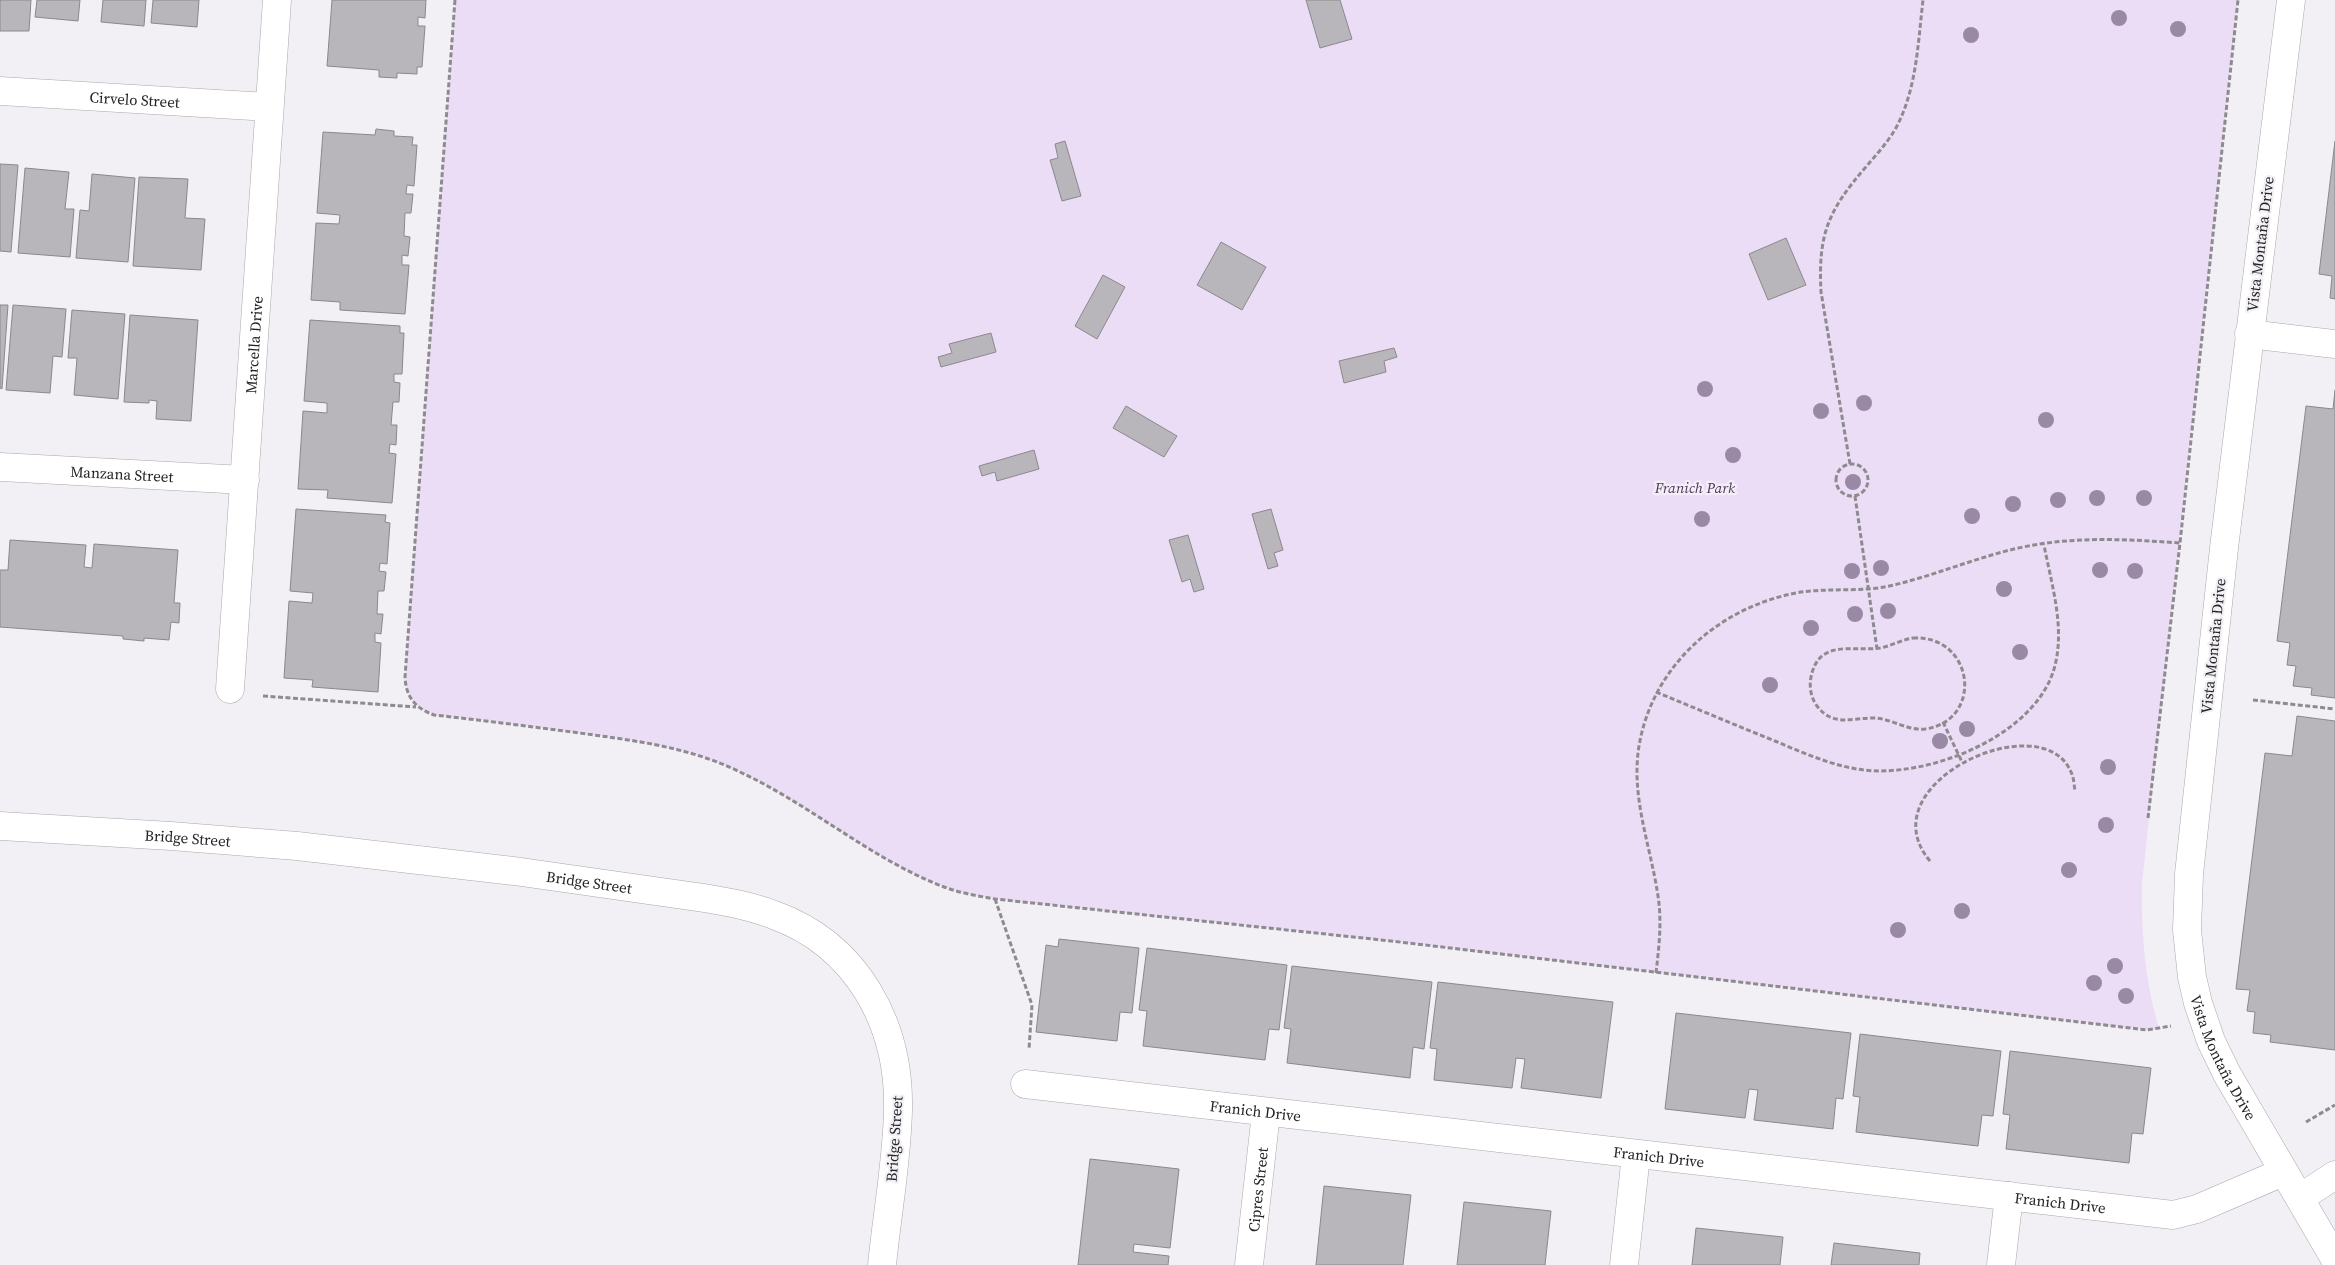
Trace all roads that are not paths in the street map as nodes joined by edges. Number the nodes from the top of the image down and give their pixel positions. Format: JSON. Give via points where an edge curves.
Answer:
{"nodes":[{"id":1,"x":277,"y":0,"type":"edge"},
{"id":2,"x":2291,"y":0,"type":"edge"},
{"id":3,"x":0,"y":91,"type":"edge"},
{"id":4,"x":269,"y":108,"type":"junction"},
{"id":5,"x":2249,"y":334,"type":"junction"},
{"id":6,"x":2335,"y":344,"type":"edge"},
{"id":7,"x":0,"y":467,"type":"edge"},
{"id":8,"x":245,"y":480,"type":"junction"},
{"id":9,"x":230,"y":688,"type":"road end"},
{"id":10,"x":0,"y":826,"type":"edge"},
{"id":11,"x":1025,"y":1084,"type":"road end"},
{"id":12,"x":1266,"y":1112,"type":"junction"},
{"id":13,"x":1636,"y":1155,"type":"junction"},
{"id":14,"x":2283,"y":1172,"type":"junction"},
{"id":15,"x":2335,"y":1175,"type":"edge"},
{"id":16,"x":2008,"y":1196,"type":"junction"},
{"id":17,"x":2300,"y":1198,"type":"junction"},
{"id":18,"x":2335,"y":1259,"type":"edge"},
{"id":19,"x":882,"y":1265,"type":"edge"},
{"id":20,"x":1249,"y":1265,"type":"edge"},
{"id":21,"x":1624,"y":1265,"type":"edge"},
{"id":22,"x":2001,"y":1265,"type":"edge"}],
"edges":[{"from":1,"to":4,"type":"street","name":"Marcella Drive"},
{"from":2,"to":5,"type":"street","name":"Vista Montaña Drive"},
{"from":3,"to":4,"type":"street","name":"Cirvelo Street"},
{"from":4,"to":8,"type":"street","name":"Marcella Drive"},
{"from":5,"to":6,"type":"street"},
{"from":5,"to":14,"type":"street","name":"Vista Montaña Drive","via":[[2190,864],[2187,930],[2192,977],[2211,1041],[2226,1074]]},
{"from":7,"to":8,"type":"street","name":"Manzana Street"},
{"from":8,"to":9,"type":"street","name":"Marcella Drive"},
{"from":10,"to":19,"type":"street","name":"Bridge Street","via":[[181,836],[401,857],[743,904],[776,915],[805,930],[849,964],[865,984],[888,1035],[894,1059],[898,1110]]},
{"from":11,"to":12,"type":"street","name":"Franich Drive"},
{"from":12,"to":13,"type":"street","name":"Franich Drive"},
{"from":12,"to":20,"type":"street","name":"Cipres Street"},
{"from":13,"to":16,"type":"street","name":"Franich Drive"},
{"from":13,"to":21,"type":"street"},
{"from":14,"to":16,"type":"street","name":"Franich Drive","via":[[2197,1210],[2173,1215]]},
{"from":14,"to":17,"type":"street","name":"Vista Montaña Drive"},
{"from":15,"to":17,"type":"street"},
{"from":16,"to":22,"type":"street"},
{"from":17,"to":18,"type":"street","name":"Vista Montaña Drive"}]}
